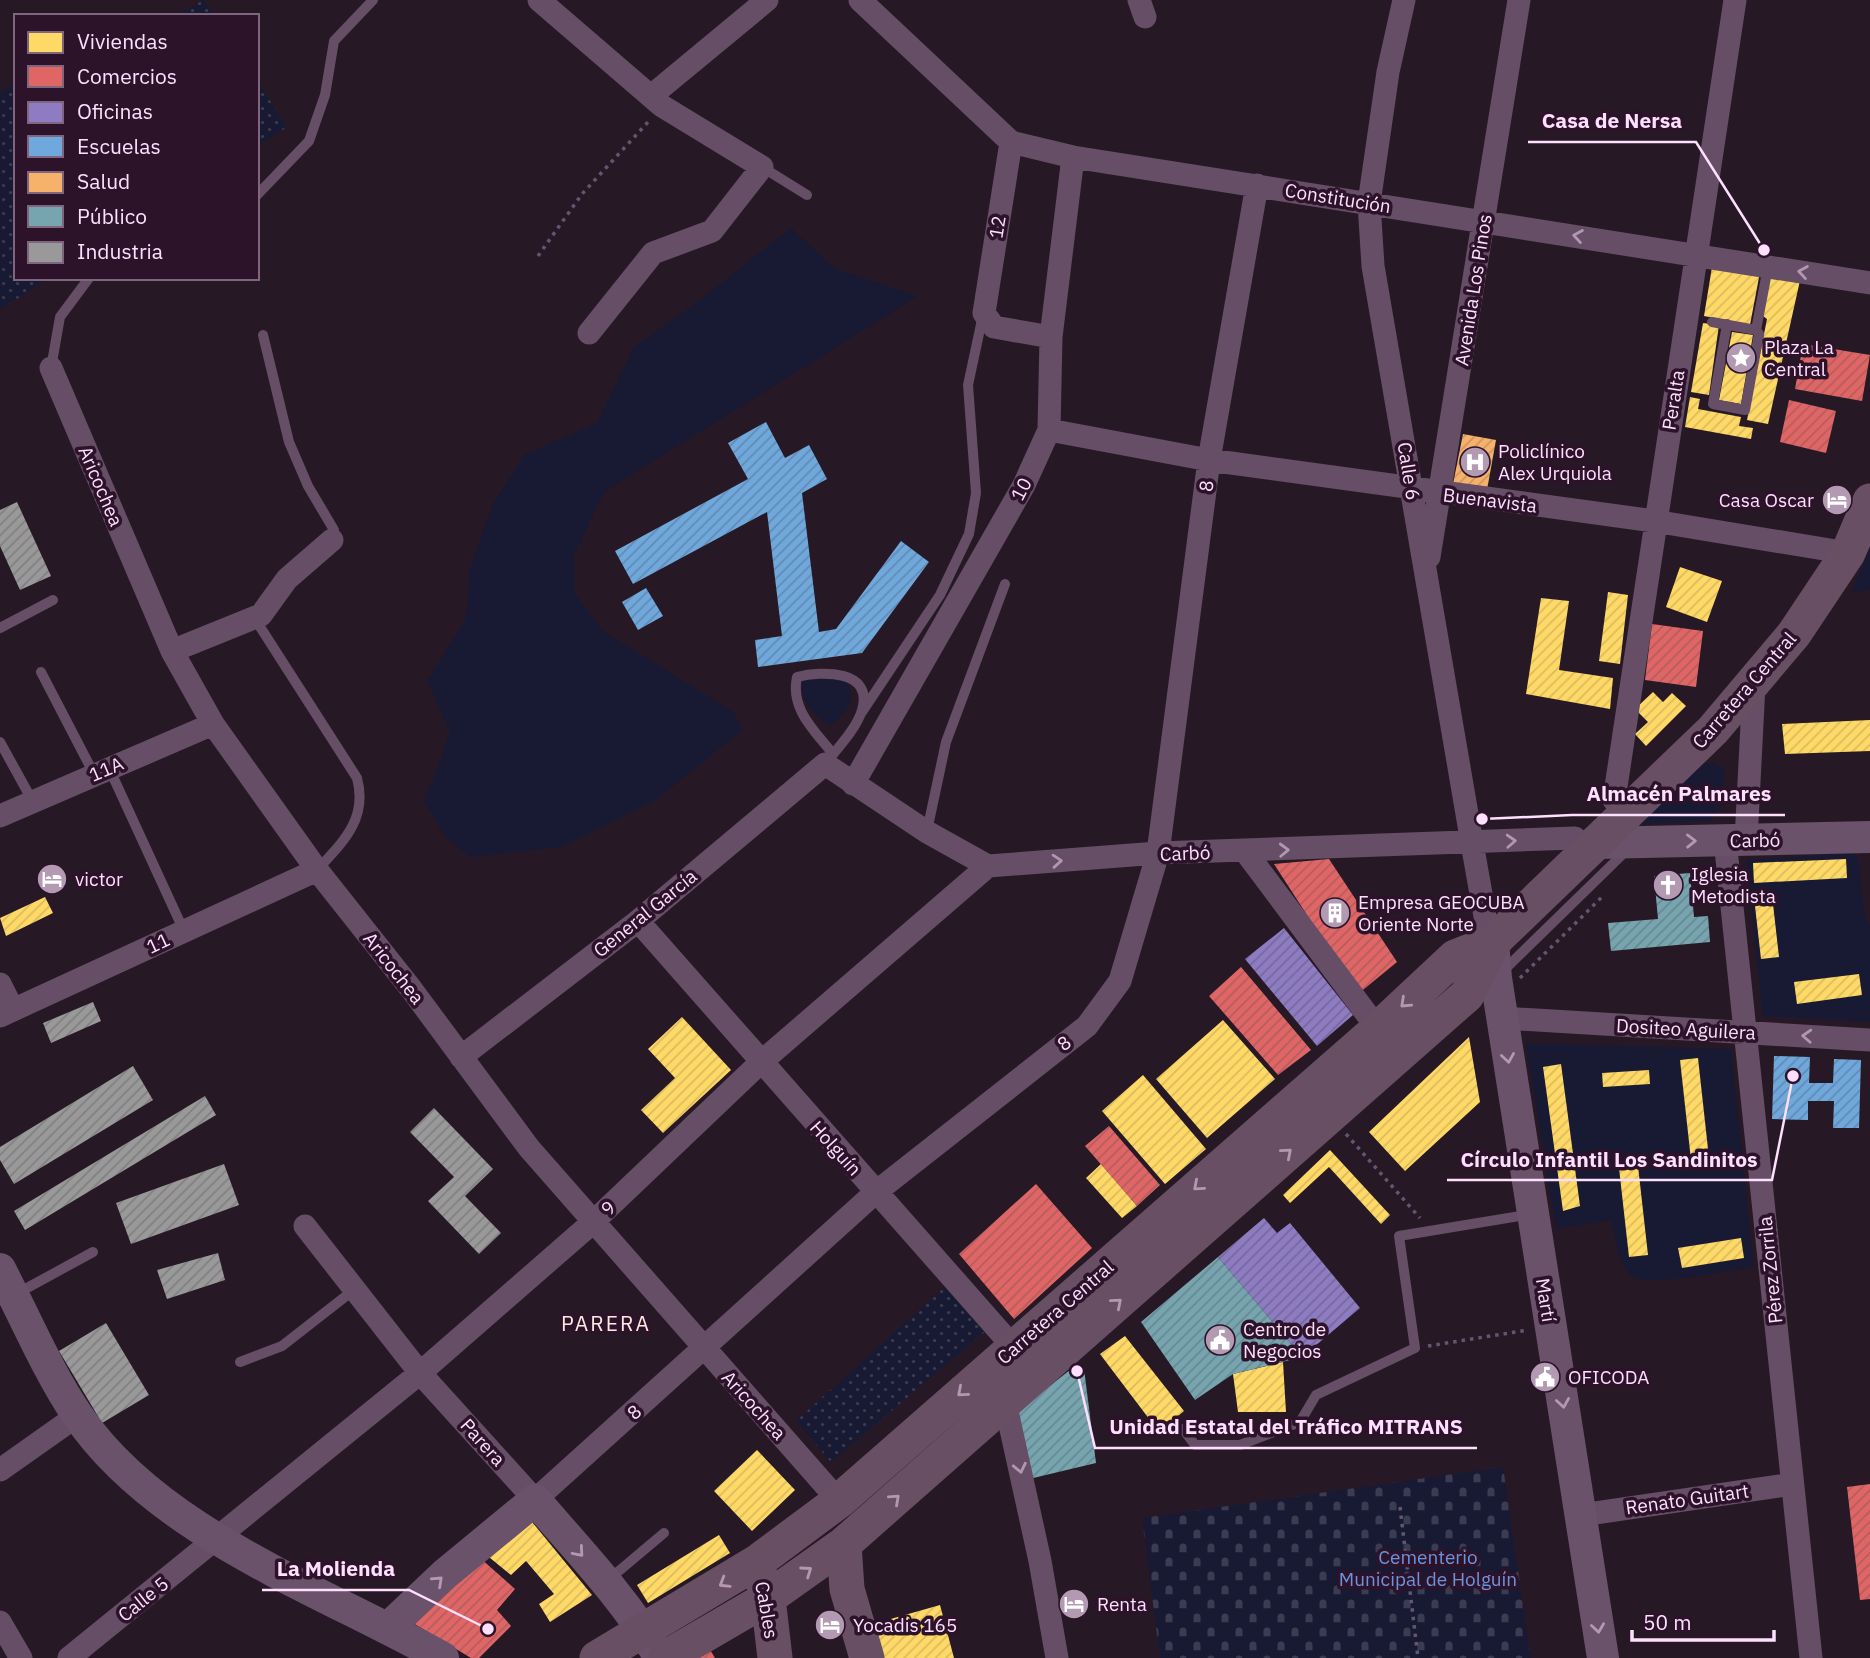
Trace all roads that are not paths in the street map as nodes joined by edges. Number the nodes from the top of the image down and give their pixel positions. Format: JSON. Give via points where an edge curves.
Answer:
{"nodes":[{"id":1,"x":373,"y":0,"type":"edge"},
{"id":2,"x":539,"y":0,"type":"edge"},
{"id":3,"x":767,"y":0,"type":"edge"},
{"id":4,"x":860,"y":0,"type":"edge"},
{"id":5,"x":1404,"y":0,"type":"edge"},
{"id":6,"x":1519,"y":0,"type":"edge"},
{"id":7,"x":1735,"y":0,"type":"edge"},
{"id":8,"x":656,"y":101,"type":"junction"},
{"id":9,"x":1011,"y":142,"type":"junction"},
{"id":10,"x":1073,"y":157,"type":"junction"},
{"id":11,"x":762,"y":167,"type":"junction"},
{"id":12,"x":1257,"y":185,"type":"junction"},
{"id":13,"x":259,"y":193,"type":"edge"},
{"id":14,"x":807,"y":195,"type":"dead end"},
{"id":15,"x":1369,"y":203,"type":"junction"},
{"id":16,"x":1484,"y":221,"type":"junction"},
{"id":17,"x":1696,"y":255,"type":"junction"},
{"id":18,"x":1768,"y":267,"type":"junction"},
{"id":19,"x":88,"y":280,"type":"edge"},
{"id":20,"x":1870,"y":283,"type":"edge"},
{"id":21,"x":984,"y":313,"type":"junction"},
{"id":22,"x":1712,"y":322,"type":"dead end"},
{"id":23,"x":1727,"y":324,"type":"junction"},
{"id":24,"x":1756,"y":330,"type":"junction"},
{"id":25,"x":589,"y":332,"type":"dead end"},
{"id":26,"x":263,"y":335,"type":"dead end"},
{"id":27,"x":1051,"y":337,"type":"junction"},
{"id":28,"x":51,"y":368,"type":"joint"},
{"id":29,"x":1049,"y":430,"type":"junction"},
{"id":30,"x":1209,"y":460,"type":"junction"},
{"id":31,"x":1412,"y":490,"type":"junction"},
{"id":32,"x":1438,"y":494,"type":"junction"},
{"id":33,"x":1870,"y":501,"type":"edge"},
{"id":34,"x":1654,"y":521,"type":"junction"},
{"id":35,"x":332,"y":540,"type":"joint"},
{"id":36,"x":1848,"y":553,"type":"junction"},
{"id":37,"x":1425,"y":579,"type":"junction"},
{"id":38,"x":1004,"y":584,"type":"dead end"},
{"id":39,"x":53,"y":600,"type":"dead end"},
{"id":40,"x":255,"y":619,"type":"junction"},
{"id":41,"x":0,"y":628,"type":"edge"},
{"id":42,"x":172,"y":651,"type":"junction"},
{"id":43,"x":41,"y":672,"type":"dead end"},
{"id":44,"x":1754,"y":685,"type":"junction"},
{"id":45,"x":862,"y":712,"type":"junction"},
{"id":46,"x":213,"y":724,"type":"junction"},
{"id":47,"x":0,"y":742,"type":"edge"},
{"id":48,"x":829,"y":759,"type":"junction"},
{"id":49,"x":101,"y":771,"type":"junction"},
{"id":50,"x":853,"y":784,"type":"junction"},
{"id":51,"x":32,"y":800,"type":"junction"},
{"id":52,"x":1614,"y":800,"type":"dead end"},
{"id":53,"x":0,"y":816,"type":"edge"},
{"id":54,"x":927,"y":832,"type":"junction"},
{"id":55,"x":1870,"y":837,"type":"edge"},
{"id":56,"x":1735,"y":840,"type":"junction"},
{"id":57,"x":1586,"y":841,"type":"junction"},
{"id":58,"x":1472,"y":843,"type":"junction"},
{"id":59,"x":1634,"y":843,"type":"junction"},
{"id":60,"x":1245,"y":851,"type":"junction"},
{"id":61,"x":1158,"y":853,"type":"junction"},
{"id":62,"x":988,"y":866,"type":"junction"},
{"id":63,"x":317,"y":870,"type":"junction"},
{"id":64,"x":638,"y":921,"type":"junction"},
{"id":65,"x":184,"y":931,"type":"junction"},
{"id":66,"x":1493,"y":942,"type":"junction"},
{"id":67,"x":0,"y":984,"type":"edge"},
{"id":68,"x":1499,"y":998,"type":"junction"},
{"id":69,"x":6,"y":1013,"type":"edge"},
{"id":70,"x":1378,"y":1029,"type":"junction"},
{"id":71,"x":1745,"y":1033,"type":"junction"},
{"id":72,"x":1870,"y":1040,"type":"edge"},
{"id":73,"x":461,"y":1057,"type":"junction"},
{"id":74,"x":760,"y":1063,"type":"junction"},
{"id":75,"x":876,"y":1192,"type":"junction"},
{"id":76,"x":1532,"y":1214,"type":"junction"},
{"id":77,"x":592,"y":1223,"type":"junction"},
{"id":78,"x":305,"y":1226,"type":"dead end"},
{"id":79,"x":93,"y":1252,"type":"dead end"},
{"id":80,"x":6,"y":1286,"type":"edge"},
{"id":81,"x":355,"y":1289,"type":"junction"},
{"id":82,"x":1014,"y":1347,"type":"junction"},
{"id":83,"x":703,"y":1350,"type":"junction"},
{"id":84,"x":240,"y":1362,"type":"dead end"},
{"id":85,"x":420,"y":1373,"type":"junction"},
{"id":86,"x":1037,"y":1373,"type":"junction"},
{"id":87,"x":1004,"y":1402,"type":"junction"},
{"id":88,"x":78,"y":1415,"type":"junction"},
{"id":89,"x":1183,"y":1429,"type":"dead end"},
{"id":90,"x":0,"y":1470,"type":"edge"},
{"id":91,"x":1792,"y":1484,"type":"junction"},
{"id":92,"x":535,"y":1500,"type":"junction"},
{"id":93,"x":839,"y":1501,"type":"junction"},
{"id":94,"x":1581,"y":1515,"type":"junction"},
{"id":95,"x":664,"y":1534,"type":"dead end"},
{"id":96,"x":217,"y":1539,"type":"junction"},
{"id":97,"x":844,"y":1544,"type":"junction"},
{"id":98,"x":757,"y":1562,"type":"junction"},
{"id":99,"x":606,"y":1582,"type":"junction"},
{"id":100,"x":768,"y":1598,"type":"junction"},
{"id":101,"x":0,"y":1622,"type":"edge"},
{"id":102,"x":389,"y":1627,"type":"junction"},
{"id":103,"x":652,"y":1644,"type":"edge"},
{"id":104,"x":22,"y":1658,"type":"edge"},
{"id":105,"x":69,"y":1658,"type":"edge"},
{"id":106,"x":443,"y":1658,"type":"edge"},
{"id":107,"x":597,"y":1658,"type":"edge"},
{"id":108,"x":665,"y":1658,"type":"edge"},
{"id":109,"x":775,"y":1658,"type":"edge"},
{"id":110,"x":867,"y":1658,"type":"edge"},
{"id":111,"x":1057,"y":1658,"type":"edge"},
{"id":112,"x":1603,"y":1658,"type":"edge"},
{"id":113,"x":1811,"y":1658,"type":"edge"}],
"edges":[{"from":1,"to":13,"type":"lane","via":[[334,41],[325,95],[309,141]]},
{"from":2,"to":8,"type":"street"},
{"from":3,"to":8,"type":"street"},
{"from":4,"to":9,"type":"street","name":"Constitución"},
{"from":5,"to":15,"type":"street","name":"Calle 6","via":[[1388,72]]},
{"from":6,"to":16,"type":"street","name":"Avenida Los Pinos"},
{"from":7,"to":17,"type":"street","name":"Peralta"},
{"from":8,"to":11,"type":"street"},
{"from":9,"to":10,"type":"street","name":"Constitución"},
{"from":9,"to":21,"type":"street","name":"12"},
{"from":10,"to":12,"type":"street","name":"Constitución"},
{"from":10,"to":27,"type":"street","name":"10"},
{"from":11,"to":14,"type":"lane"},
{"from":11,"to":25,"type":"street","via":[[712,231],[653,253]]},
{"from":12,"to":15,"type":"street","name":"Constitución"},
{"from":12,"to":30,"type":"street","name":"8"},
{"from":15,"to":16,"type":"street","name":"Constitución"},
{"from":15,"to":31,"type":"street","name":"Calle 6","via":[[1373,266]]},
{"from":17,"to":16,"type":"street","name":"Constitución","one_way":true},
{"from":16,"to":32,"type":"street","name":"Avenida Los Pinos"},
{"from":17,"to":18,"type":"street","name":"Constitución"},
{"from":17,"to":34,"type":"street","name":"Peralta"},
{"from":20,"to":18,"type":"street","name":"Constitución","one_way":true},
{"from":18,"to":24,"type":"lane"},
{"from":19,"to":28,"type":"lane","via":[[60,317]]},
{"from":21,"to":27,"type":"street","via":[[994,327]]},
{"from":21,"to":45,"type":"lane","via":[[968,384],[976,493],[969,534],[940,596]]},
{"from":22,"to":23,"type":"lane"},
{"from":23,"to":24,"type":"lane"},
{"from":23,"to":24,"type":"lane","via":[[1708,403],[1745,410],[1759,334]]},
{"from":26,"to":35,"type":"lane","via":[[289,442],[334,530]]},
{"from":27,"to":29,"type":"street","name":"10"},
{"from":28,"to":42,"type":"street","name":"Aricochea"},
{"from":29,"to":30,"type":"street","name":"Buenavista"},
{"from":29,"to":50,"type":"street","name":"10","via":[[972,580]]},
{"from":30,"to":31,"type":"street","name":"Buenavista"},
{"from":30,"to":61,"type":"street","name":"8"},
{"from":31,"to":32,"type":"street","name":"Buenavista"},
{"from":31,"to":37,"type":"street","name":"Calle 6"},
{"from":32,"to":34,"type":"street","name":"Buenavista"},
{"from":32,"to":37,"type":"street","name":"Avenida Los Pinos"},
{"from":33,"to":36,"type":"main road","name":"Carretera Central"},
{"from":34,"to":36,"type":"street","name":"Buenavista"},
{"from":34,"to":52,"type":"street","name":"Peralta"},
{"from":35,"to":40,"type":"street","via":[[287,579]]},
{"from":36,"to":44,"type":"main road","name":"Carretera Central"},
{"from":37,"to":58,"type":"street","name":"Calle 6"},
{"from":38,"to":54,"type":"lane","via":[[946,742]]},
{"from":39,"to":41,"type":"lane"},
{"from":40,"to":42,"type":"street"},
{"from":40,"to":63,"type":"lane","via":[[357,778],[362,796],[351,832]]},
{"from":42,"to":46,"type":"street","name":"Aricochea"},
{"from":43,"to":49,"type":"lane"},
{"from":44,"to":56,"type":"street","name":"Pérez Zorrila"},
{"from":44,"to":57,"type":"main road","name":"Carretera Central"},
{"from":45,"to":48,"type":"lane"},
{"from":45,"to":48,"type":"lane","via":[[864,695],[856,682],[842,674],[817,672],[797,677],[793,691],[797,706]]},
{"from":46,"to":49,"type":"street","name":"11A"},
{"from":46,"to":63,"type":"street","name":"Aricochea"},
{"from":47,"to":51,"type":"lane"},
{"from":48,"to":50,"type":"street"},
{"from":48,"to":64,"type":"street","name":"General García"},
{"from":49,"to":51,"type":"street","name":"11A"},
{"from":49,"to":65,"type":"lane"},
{"from":50,"to":54,"type":"street"},
{"from":51,"to":53,"type":"street","name":"11A"},
{"from":54,"to":62,"type":"street"},
{"from":55,"to":56,"type":"street","name":"Carbó"},
{"from":59,"to":56,"type":"street","name":"Carbó","one_way":true},
{"from":56,"to":71,"type":"street","name":"Pérez Zorrila"},
{"from":58,"to":57,"type":"street","name":"Carbó","one_way":true},
{"from":57,"to":59,"type":"street","name":"Carbó"},
{"from":57,"to":66,"type":"main road","name":"Carretera Central"},
{"from":60,"to":58,"type":"street","name":"Carbó","one_way":true},
{"from":58,"to":66,"type":"street","name":"Calle 6"},
{"from":59,"to":68,"type":"lane"},
{"from":60,"to":61,"type":"street","name":"Carbó"},
{"from":60,"to":70,"type":"street"},
{"from":62,"to":61,"type":"street","name":"Carbó","one_way":true},
{"from":61,"to":75,"type":"street","name":"8","via":[[1120,981],[1087,1026]]},
{"from":62,"to":74,"type":"street","name":"9"},
{"from":63,"to":65,"type":"street","name":"11"},
{"from":63,"to":73,"type":"street","name":"Aricochea"},
{"from":64,"to":73,"type":"street","name":"General García"},
{"from":64,"to":74,"type":"street","name":"Holguín"},
{"from":65,"to":69,"type":"street","name":"11"},
{"from":66,"to":68,"type":"street","name":"Martí"},
{"from":66,"to":70,"type":"main road","name":"Carretera Central","one_way":true,"via":[[1455,957]]},
{"from":86,"to":66,"type":"main road","name":"Carretera Central","one_way":true,"via":[[1467,995]]},
{"from":67,"to":69,"type":"street"},
{"from":68,"to":71,"type":"street","name":"Dositeo Aguilera"},
{"from":68,"to":76,"type":"street","name":"Martí","one_way":true},
{"from":70,"to":82,"type":"main road","name":"Carretera Central","one_way":true},
{"from":72,"to":71,"type":"street","name":"Dositeo Aguilera","one_way":true},
{"from":71,"to":91,"type":"street","name":"Pérez Zorrila"},
{"from":73,"to":77,"type":"street","name":"Aricochea"},
{"from":74,"to":75,"type":"street","name":"Holguín"},
{"from":74,"to":77,"type":"street","name":"9"},
{"from":75,"to":82,"type":"street","name":"Holguín"},
{"from":75,"to":83,"type":"street","name":"8"},
{"from":76,"to":89,"type":"lane","via":[[1399,1236],[1415,1348],[1315,1395],[1300,1422],[1240,1445],[1195,1445]]},
{"from":76,"to":94,"type":"street","name":"Martí","one_way":true},
{"from":77,"to":83,"type":"street","name":"Aricochea"},
{"from":77,"to":85,"type":"street","name":"9"},
{"from":78,"to":81,"type":"street","name":"Parera"},
{"from":79,"to":80,"type":"lane"},
{"from":80,"to":88,"type":"street"},
{"from":81,"to":84,"type":"lane","via":[[282,1346]]},
{"from":81,"to":85,"type":"street","name":"Parera"},
{"from":82,"to":86,"type":"street","name":"Holguín"},
{"from":82,"to":93,"type":"main road","name":"Carretera Central","one_way":true},
{"from":83,"to":92,"type":"street","name":"8"},
{"from":83,"to":93,"type":"street","name":"Aricochea"},
{"from":85,"to":92,"type":"street","name":"Parera"},
{"from":85,"to":96,"type":"street","name":"9"},
{"from":86,"to":87,"type":"main road","name":"Carretera Central"},
{"from":97,"to":87,"type":"main road","name":"Carretera Central","one_way":true},
{"from":87,"to":111,"type":"street","one_way":true},
{"from":88,"to":90,"type":"street"},
{"from":88,"to":96,"type":"street","via":[[130,1478]]},
{"from":91,"to":94,"type":"street","name":"Renato Guitart"},
{"from":91,"to":113,"type":"street","name":"Pérez Zorrila"},
{"from":92,"to":99,"type":"street","name":"Parera","one_way":true},
{"from":102,"to":92,"type":"street","name":"8","one_way":true},
{"from":93,"to":98,"type":"main road","name":"Carretera Central"},
{"from":94,"to":112,"type":"street","name":"Martí","one_way":true},
{"from":95,"to":99,"type":"lane"},
{"from":96,"to":102,"type":"street"},
{"from":96,"to":105,"type":"street","name":"Calle 5"},
{"from":100,"to":97,"type":"main road","name":"Carretera Central","one_way":true},
{"from":97,"to":110,"type":"main road","via":[[846,1589]]},
{"from":98,"to":100,"type":"main road","name":"Cables"},
{"from":98,"to":103,"type":"main road","name":"Carretera Central","one_way":true},
{"from":99,"to":103,"type":"street","name":"Parera"},
{"from":100,"to":108,"type":"main road","name":"Carretera Central"},
{"from":100,"to":109,"type":"main road","name":"Cables"},
{"from":101,"to":104,"type":"street"},
{"from":102,"to":106,"type":"street"},
{"from":103,"to":107,"type":"main road","name":"Carretera Central"}]}
